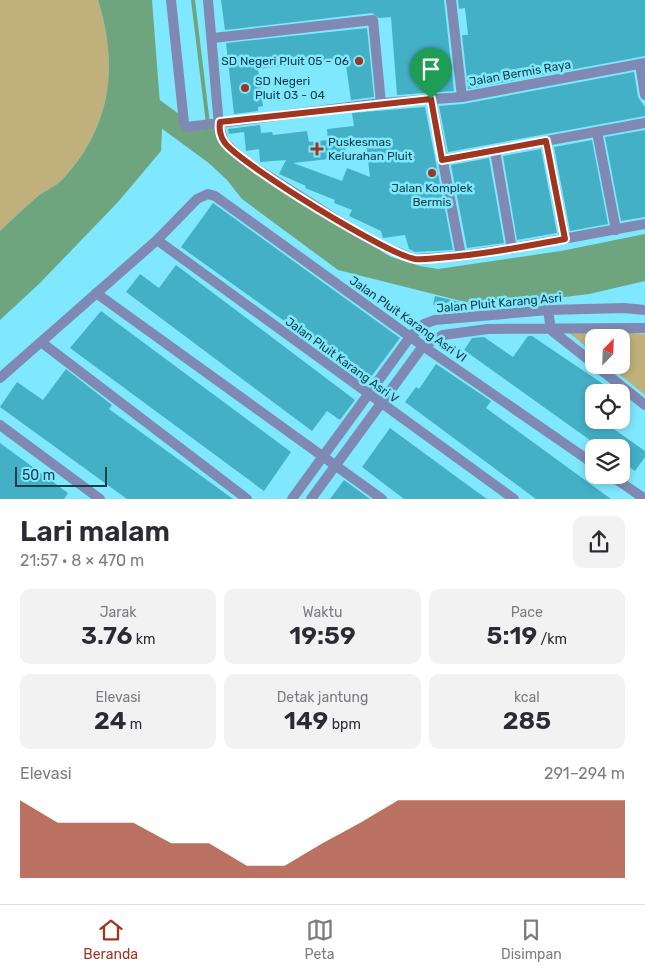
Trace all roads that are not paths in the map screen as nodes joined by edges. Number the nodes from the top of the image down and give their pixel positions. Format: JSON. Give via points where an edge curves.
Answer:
{"nodes":[{"id":1,"x":171,"y":0,"type":"edge"},
{"id":2,"x":208,"y":0,"type":"edge"},
{"id":3,"x":451,"y":0,"type":"edge"},
{"id":4,"x":213,"y":38,"type":"junction"},
{"id":5,"x":642,"y":63,"type":"edge"},
{"id":6,"x":645,"y":95,"type":"edge"},
{"id":7,"x":462,"y":97,"type":"junction"},
{"id":8,"x":431,"y":99,"type":"junction"},
{"id":9,"x":381,"y":103,"type":"junction"},
{"id":10,"x":216,"y":122,"type":"junction"},
{"id":11,"x":645,"y":123,"type":"edge"},
{"id":12,"x":597,"y":132,"type":"junction"},
{"id":13,"x":546,"y":141,"type":"junction"},
{"id":14,"x":495,"y":150,"type":"junction"},
{"id":15,"x":442,"y":160,"type":"junction"},
{"id":16,"x":645,"y":224,"type":"edge"},
{"id":17,"x":616,"y":230,"type":"junction"},
{"id":18,"x":565,"y":239,"type":"junction"},
{"id":19,"x":157,"y":240,"type":"junction"},
{"id":20,"x":512,"y":249,"type":"junction"},
{"id":21,"x":461,"y":256,"type":"junction"},
{"id":22,"x":96,"y":294,"type":"junction"},
{"id":23,"x":548,"y":310,"type":"junction"},
{"id":24,"x":645,"y":310,"type":"edge"},
{"id":25,"x":645,"y":328,"type":"edge"},
{"id":26,"x":551,"y":330,"type":"junction"},
{"id":27,"x":410,"y":337,"type":"junction"},
{"id":28,"x":41,"y":342,"type":"junction"},
{"id":29,"x":423,"y":346,"type":"junction"},
{"id":30,"x":585,"y":356,"type":"edge"},
{"id":31,"x":607,"y":374,"type":"edge"},
{"id":32,"x":0,"y":378,"type":"edge"},
{"id":33,"x":368,"y":394,"type":"junction"},
{"id":34,"x":381,"y":404,"type":"junction"},
{"id":35,"x":645,"y":405,"type":"edge"},
{"id":36,"x":0,"y":425,"type":"edge"},
{"id":37,"x":324,"y":457,"type":"junction"},
{"id":38,"x":585,"y":458,"type":"edge"},
{"id":39,"x":336,"y":465,"type":"junction"},
{"id":40,"x":623,"y":484,"type":"edge"},
{"id":41,"x":100,"y":499,"type":"edge"},
{"id":42,"x":247,"y":499,"type":"edge"},
{"id":43,"x":292,"y":499,"type":"edge"},
{"id":44,"x":311,"y":499,"type":"edge"},
{"id":45,"x":382,"y":499,"type":"edge"},
{"id":46,"x":514,"y":499,"type":"edge"},
{"id":47,"x":645,"y":499,"type":"edge"}],
"edges":[{"from":1,"to":10,"type":"street","name":"Jalan Bermis Raya","via":[[184,123],[187,127]]},
{"from":2,"to":4,"type":"street"},
{"from":3,"to":7,"type":"street"},
{"from":4,"to":9,"type":"street","via":[[373,20]]},
{"from":4,"to":10,"type":"street"},
{"from":5,"to":6,"type":"street"},
{"from":5,"to":7,"type":"street","name":"Jalan Bermis Raya"},
{"from":7,"to":8,"type":"street","name":"Jalan Bermis Raya"},
{"from":8,"to":9,"type":"street","name":"Jalan Bermis Raya"},
{"from":8,"to":15,"type":"street"},
{"from":9,"to":10,"type":"street","name":"Jalan Bermis Raya"},
{"from":10,"to":21,"type":"street","via":[[224,142],[243,160],[356,232],[414,259]]},
{"from":11,"to":12,"type":"street"},
{"from":12,"to":13,"type":"street"},
{"from":12,"to":17,"type":"street"},
{"from":13,"to":14,"type":"street"},
{"from":13,"to":18,"type":"street"},
{"from":14,"to":15,"type":"street"},
{"from":14,"to":20,"type":"street"},
{"from":15,"to":21,"type":"street"},
{"from":16,"to":17,"type":"street"},
{"from":17,"to":18,"type":"street"},
{"from":18,"to":20,"type":"street"},
{"from":19,"to":22,"type":"street"},
{"from":19,"to":27,"type":"street","name":"Jalan Pluit Karang Asri VI","via":[[197,199],[208,194],[215,196]]},
{"from":19,"to":33,"type":"street","name":"Jalan Pluit Karang Asri V"},
{"from":20,"to":21,"type":"street"},
{"from":22,"to":28,"type":"street"},
{"from":22,"to":37,"type":"street"},
{"from":23,"to":24,"type":"street","name":"Jalan Pluit Karang Asri"},
{"from":23,"to":26,"type":"street"},
{"from":23,"to":27,"type":"street","name":"Jalan Pluit Karang Asri","via":[[435,320],[424,324]]},
{"from":25,"to":26,"type":"street","name":"Jalan Pluit Karang Asri"},
{"from":26,"to":29,"type":"street","name":"Jalan Pluit Karang Asri","via":[[488,329],[443,335]]},
{"from":26,"to":30,"type":"street"},
{"from":27,"to":29,"type":"street","name":"Jalan Pluit Karang Asri VI"},
{"from":27,"to":33,"type":"street","name":"Jalan Pluit Karang Asri"},
{"from":28,"to":32,"type":"street"},
{"from":28,"to":42,"type":"street"},
{"from":29,"to":34,"type":"street","name":"Jalan Pluit Karang Asri"},
{"from":29,"to":38,"type":"street","name":"Jalan Pluit Karang Asri VI"},
{"from":31,"to":35,"type":"street"},
{"from":33,"to":34,"type":"street","name":"Jalan Pluit Karang Asri V"},
{"from":33,"to":37,"type":"street","name":"Jalan Pluit Karang Asri"},
{"from":34,"to":39,"type":"street","name":"Jalan Pluit Karang Asri"},
{"from":34,"to":46,"type":"street","name":"Jalan Pluit Karang Asri V"},
{"from":36,"to":41,"type":"street"},
{"from":37,"to":39,"type":"street"},
{"from":37,"to":43,"type":"street","name":"Jalan Pluit Karang Asri"},
{"from":39,"to":44,"type":"street","name":"Jalan Pluit Karang Asri"},
{"from":39,"to":45,"type":"street"},
{"from":40,"to":47,"type":"street"}]}
